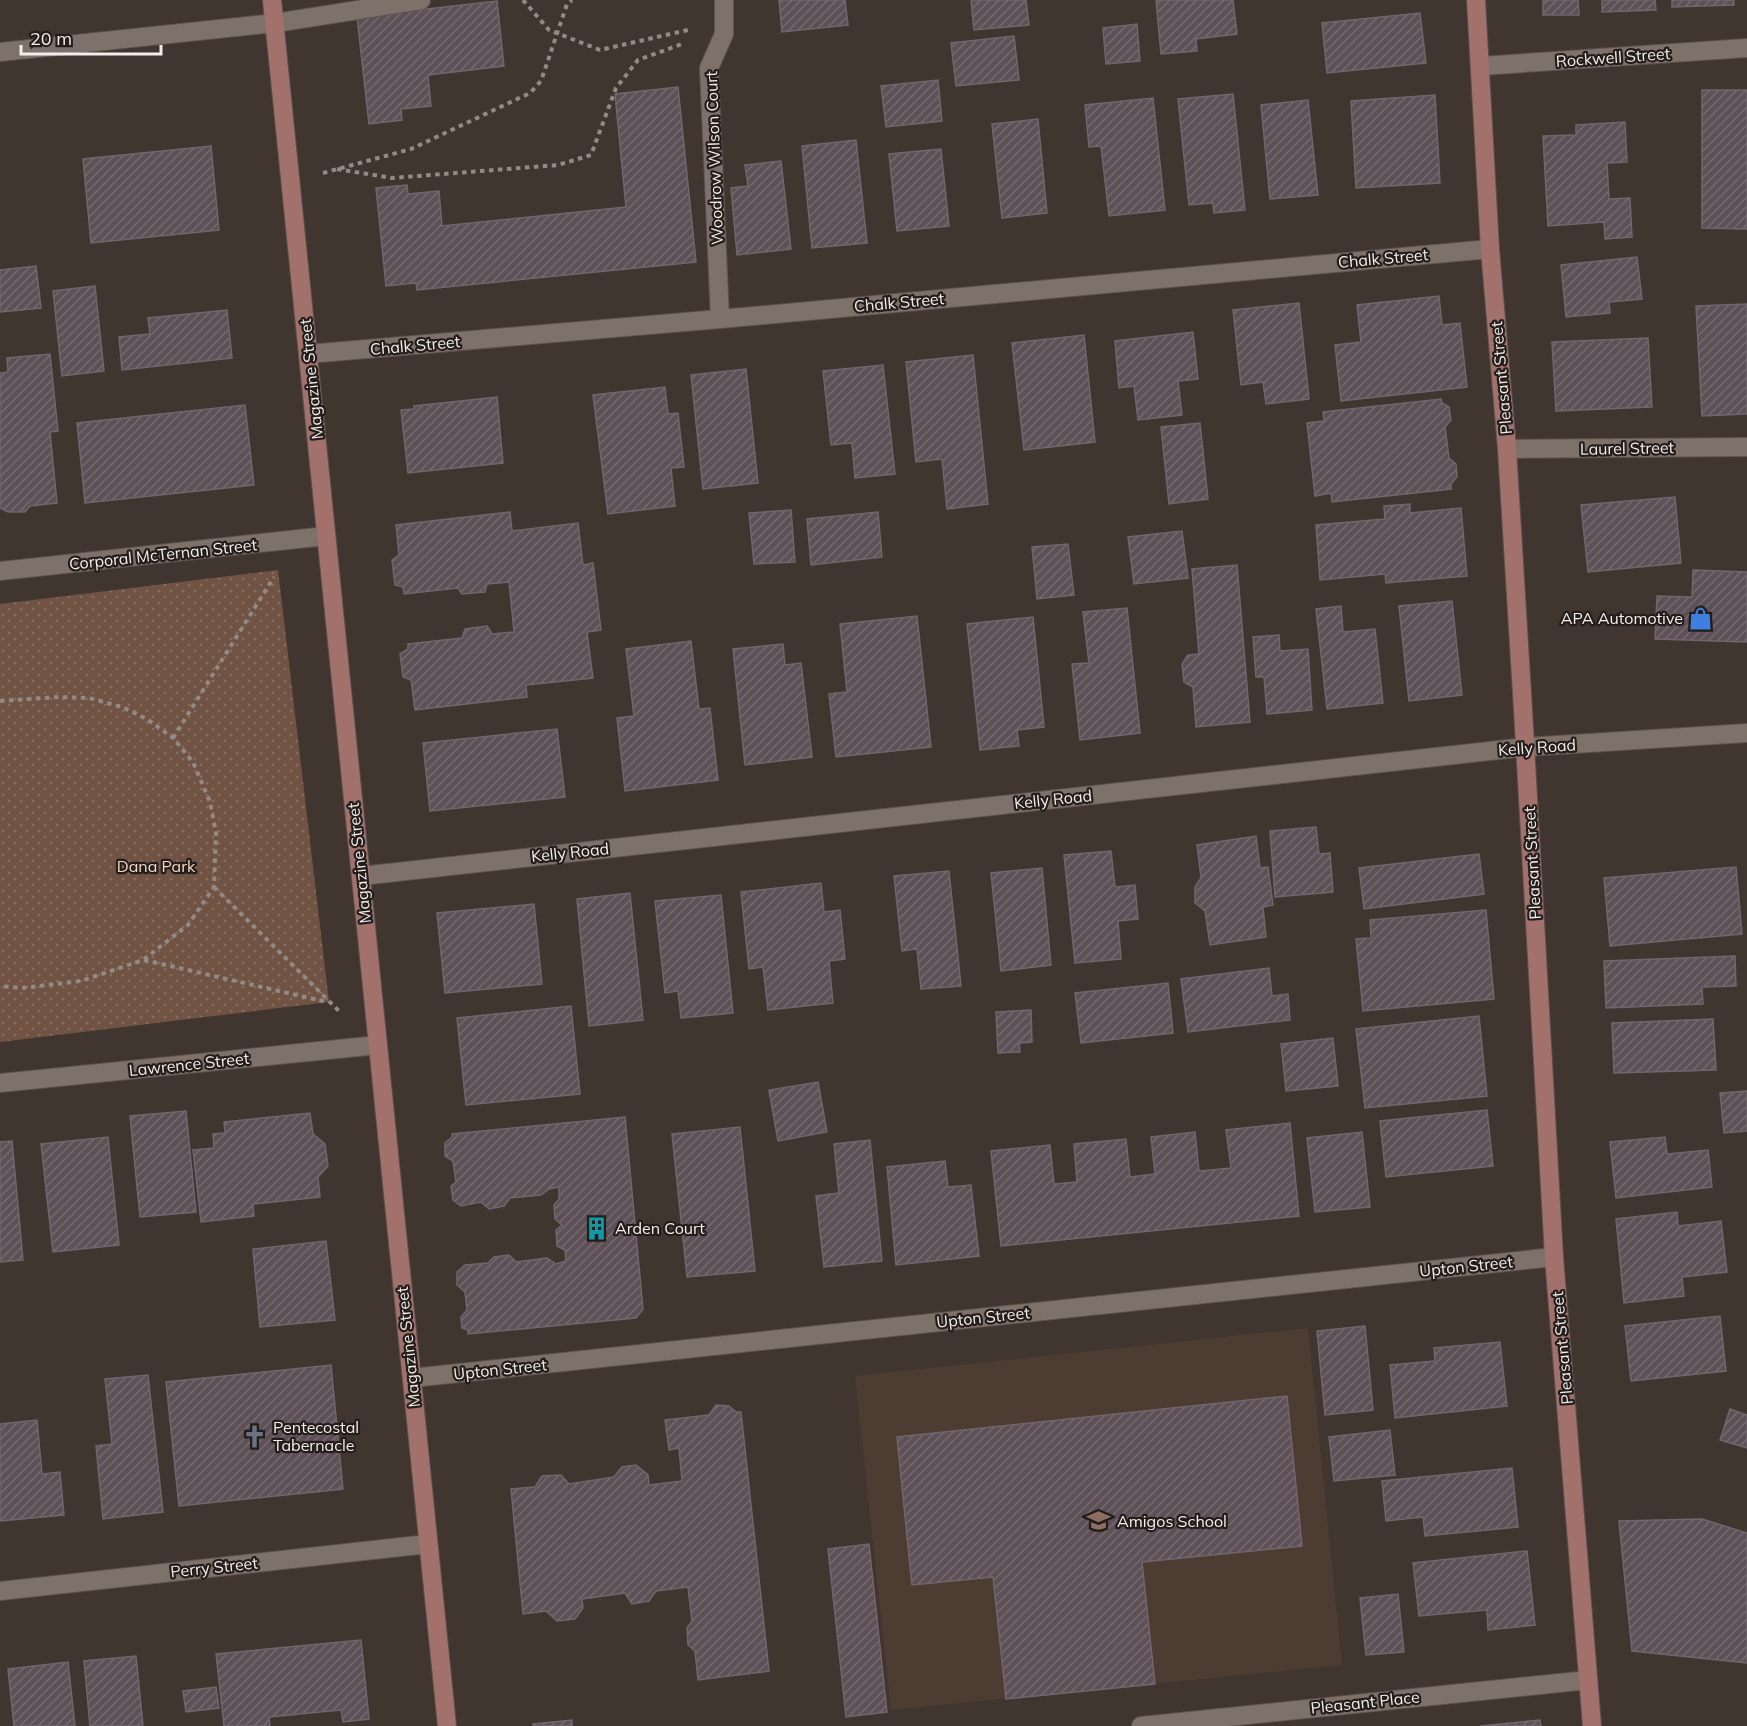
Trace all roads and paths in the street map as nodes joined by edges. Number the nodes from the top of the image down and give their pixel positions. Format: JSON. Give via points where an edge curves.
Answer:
{"nodes":[{"id":1,"x":272,"y":0,"type":"edge"},
{"id":2,"x":421,"y":0,"type":"edge"},
{"id":3,"x":523,"y":0,"type":"edge"},
{"id":4,"x":572,"y":0,"type":"edge"},
{"id":5,"x":724,"y":0,"type":"edge"},
{"id":6,"x":1476,"y":0,"type":"edge"},
{"id":7,"x":724,"y":22,"type":"junction"},
{"id":8,"x":275,"y":23,"type":"junction"},
{"id":9,"x":558,"y":34,"type":"junction"},
{"id":10,"x":691,"y":41,"type":"dead end"},
{"id":11,"x":1747,"y":48,"type":"edge"},
{"id":12,"x":0,"y":52,"type":"edge"},
{"id":13,"x":1480,"y":66,"type":"junction"},
{"id":14,"x":337,"y":169,"type":"junction"},
{"id":15,"x":291,"y":181,"type":"junction"},
{"id":16,"x":1490,"y":249,"type":"junction"},
{"id":17,"x":720,"y":319,"type":"junction"},
{"id":18,"x":308,"y":354,"type":"junction"},
{"id":19,"x":1747,"y":447,"type":"edge"},
{"id":20,"x":1507,"y":449,"type":"junction"},
{"id":21,"x":326,"y":536,"type":"junction"},
{"id":22,"x":278,"y":570,"type":"dead end"},
{"id":23,"x":0,"y":571,"type":"edge"},
{"id":24,"x":0,"y":702,"type":"edge"},
{"id":25,"x":1747,"y":733,"type":"edge"},
{"id":26,"x":173,"y":738,"type":"junction"},
{"id":27,"x":1526,"y":747,"type":"junction"},
{"id":28,"x":361,"y":876,"type":"junction"},
{"id":29,"x":214,"y":887,"type":"junction"},
{"id":30,"x":143,"y":960,"type":"junction"},
{"id":31,"x":0,"y":986,"type":"edge"},
{"id":32,"x":329,"y":1002,"type":"junction"},
{"id":33,"x":378,"y":1045,"type":"junction"},
{"id":34,"x":0,"y":1083,"type":"edge"},
{"id":35,"x":1554,"y":1257,"type":"junction"},
{"id":36,"x":412,"y":1378,"type":"junction"},
{"id":37,"x":428,"y":1544,"type":"junction"},
{"id":38,"x":0,"y":1591,"type":"edge"},
{"id":39,"x":1588,"y":1680,"type":"junction"},
{"id":40,"x":447,"y":1726,"type":"edge"},
{"id":41,"x":1141,"y":1726,"type":"edge"},
{"id":42,"x":1592,"y":1726,"type":"edge"}],
"edges":[{"from":1,"to":8,"type":"street","name":"Magazine Street"},
{"from":2,"to":8,"type":"street"},
{"from":3,"to":9,"type":"path","via":[[549,30]]},
{"from":4,"to":9,"type":"path","via":[[567,4]]},
{"from":5,"to":7,"type":"street","name":"Woodrow Wilson Court"},
{"from":6,"to":13,"type":"street","name":"Pleasant Street"},
{"from":7,"to":9,"type":"path","via":[[600,50]]},
{"from":7,"to":17,"type":"street","name":"Woodrow Wilson Court","via":[[724,34],[709,68]]},
{"from":8,"to":12,"type":"street"},
{"from":8,"to":15,"type":"street","name":"Magazine Street"},
{"from":9,"to":14,"type":"path","via":[[541,81],[530,93],[411,149]]},
{"from":10,"to":14,"type":"path","via":[[638,60],[616,88],[591,155],[558,165],[392,178]]},
{"from":11,"to":13,"type":"street","name":"Rockwell Street"},
{"from":13,"to":16,"type":"street","name":"Pleasant Street"},
{"from":14,"to":15,"type":"path"},
{"from":15,"to":18,"type":"street","name":"Magazine Street"},
{"from":16,"to":17,"type":"street","name":"Chalk Street"},
{"from":16,"to":20,"type":"street","name":"Pleasant Street"},
{"from":17,"to":18,"type":"street","name":"Chalk Street"},
{"from":18,"to":21,"type":"street","name":"Magazine Street"},
{"from":19,"to":20,"type":"street","name":"Laurel Street"},
{"from":20,"to":27,"type":"street","name":"Pleasant Street"},
{"from":21,"to":23,"type":"street","name":"Corporal McTernan Street"},
{"from":21,"to":28,"type":"street","name":"Magazine Street"},
{"from":22,"to":26,"type":"path"},
{"from":24,"to":26,"type":"path","via":[[59,696],[89,698],[122,707]]},
{"from":25,"to":27,"type":"street","name":"Kelly Road"},
{"from":26,"to":29,"type":"path","via":[[193,762],[210,802],[216,833]]},
{"from":27,"to":28,"type":"street","name":"Kelly Road"},
{"from":27,"to":35,"type":"street","name":"Pleasant Street"},
{"from":28,"to":33,"type":"street","name":"Magazine Street"},
{"from":29,"to":30,"type":"path","via":[[188,925]]},
{"from":29,"to":32,"type":"path"},
{"from":30,"to":31,"type":"path","via":[[81,981],[22,988]]},
{"from":30,"to":32,"type":"path"},
{"from":32,"to":33,"type":"path"},
{"from":33,"to":34,"type":"street","name":"Lawrence Street"},
{"from":33,"to":36,"type":"street","name":"Magazine Street"},
{"from":35,"to":36,"type":"street","name":"Upton Street"},
{"from":35,"to":39,"type":"street","name":"Pleasant Street"},
{"from":36,"to":37,"type":"street","name":"Magazine Street"},
{"from":37,"to":38,"type":"street","name":"Perry Street"},
{"from":37,"to":40,"type":"street","name":"Magazine Street"},
{"from":39,"to":41,"type":"street","name":"Pleasant Place"},
{"from":39,"to":42,"type":"street","name":"Pleasant Street"}]}
